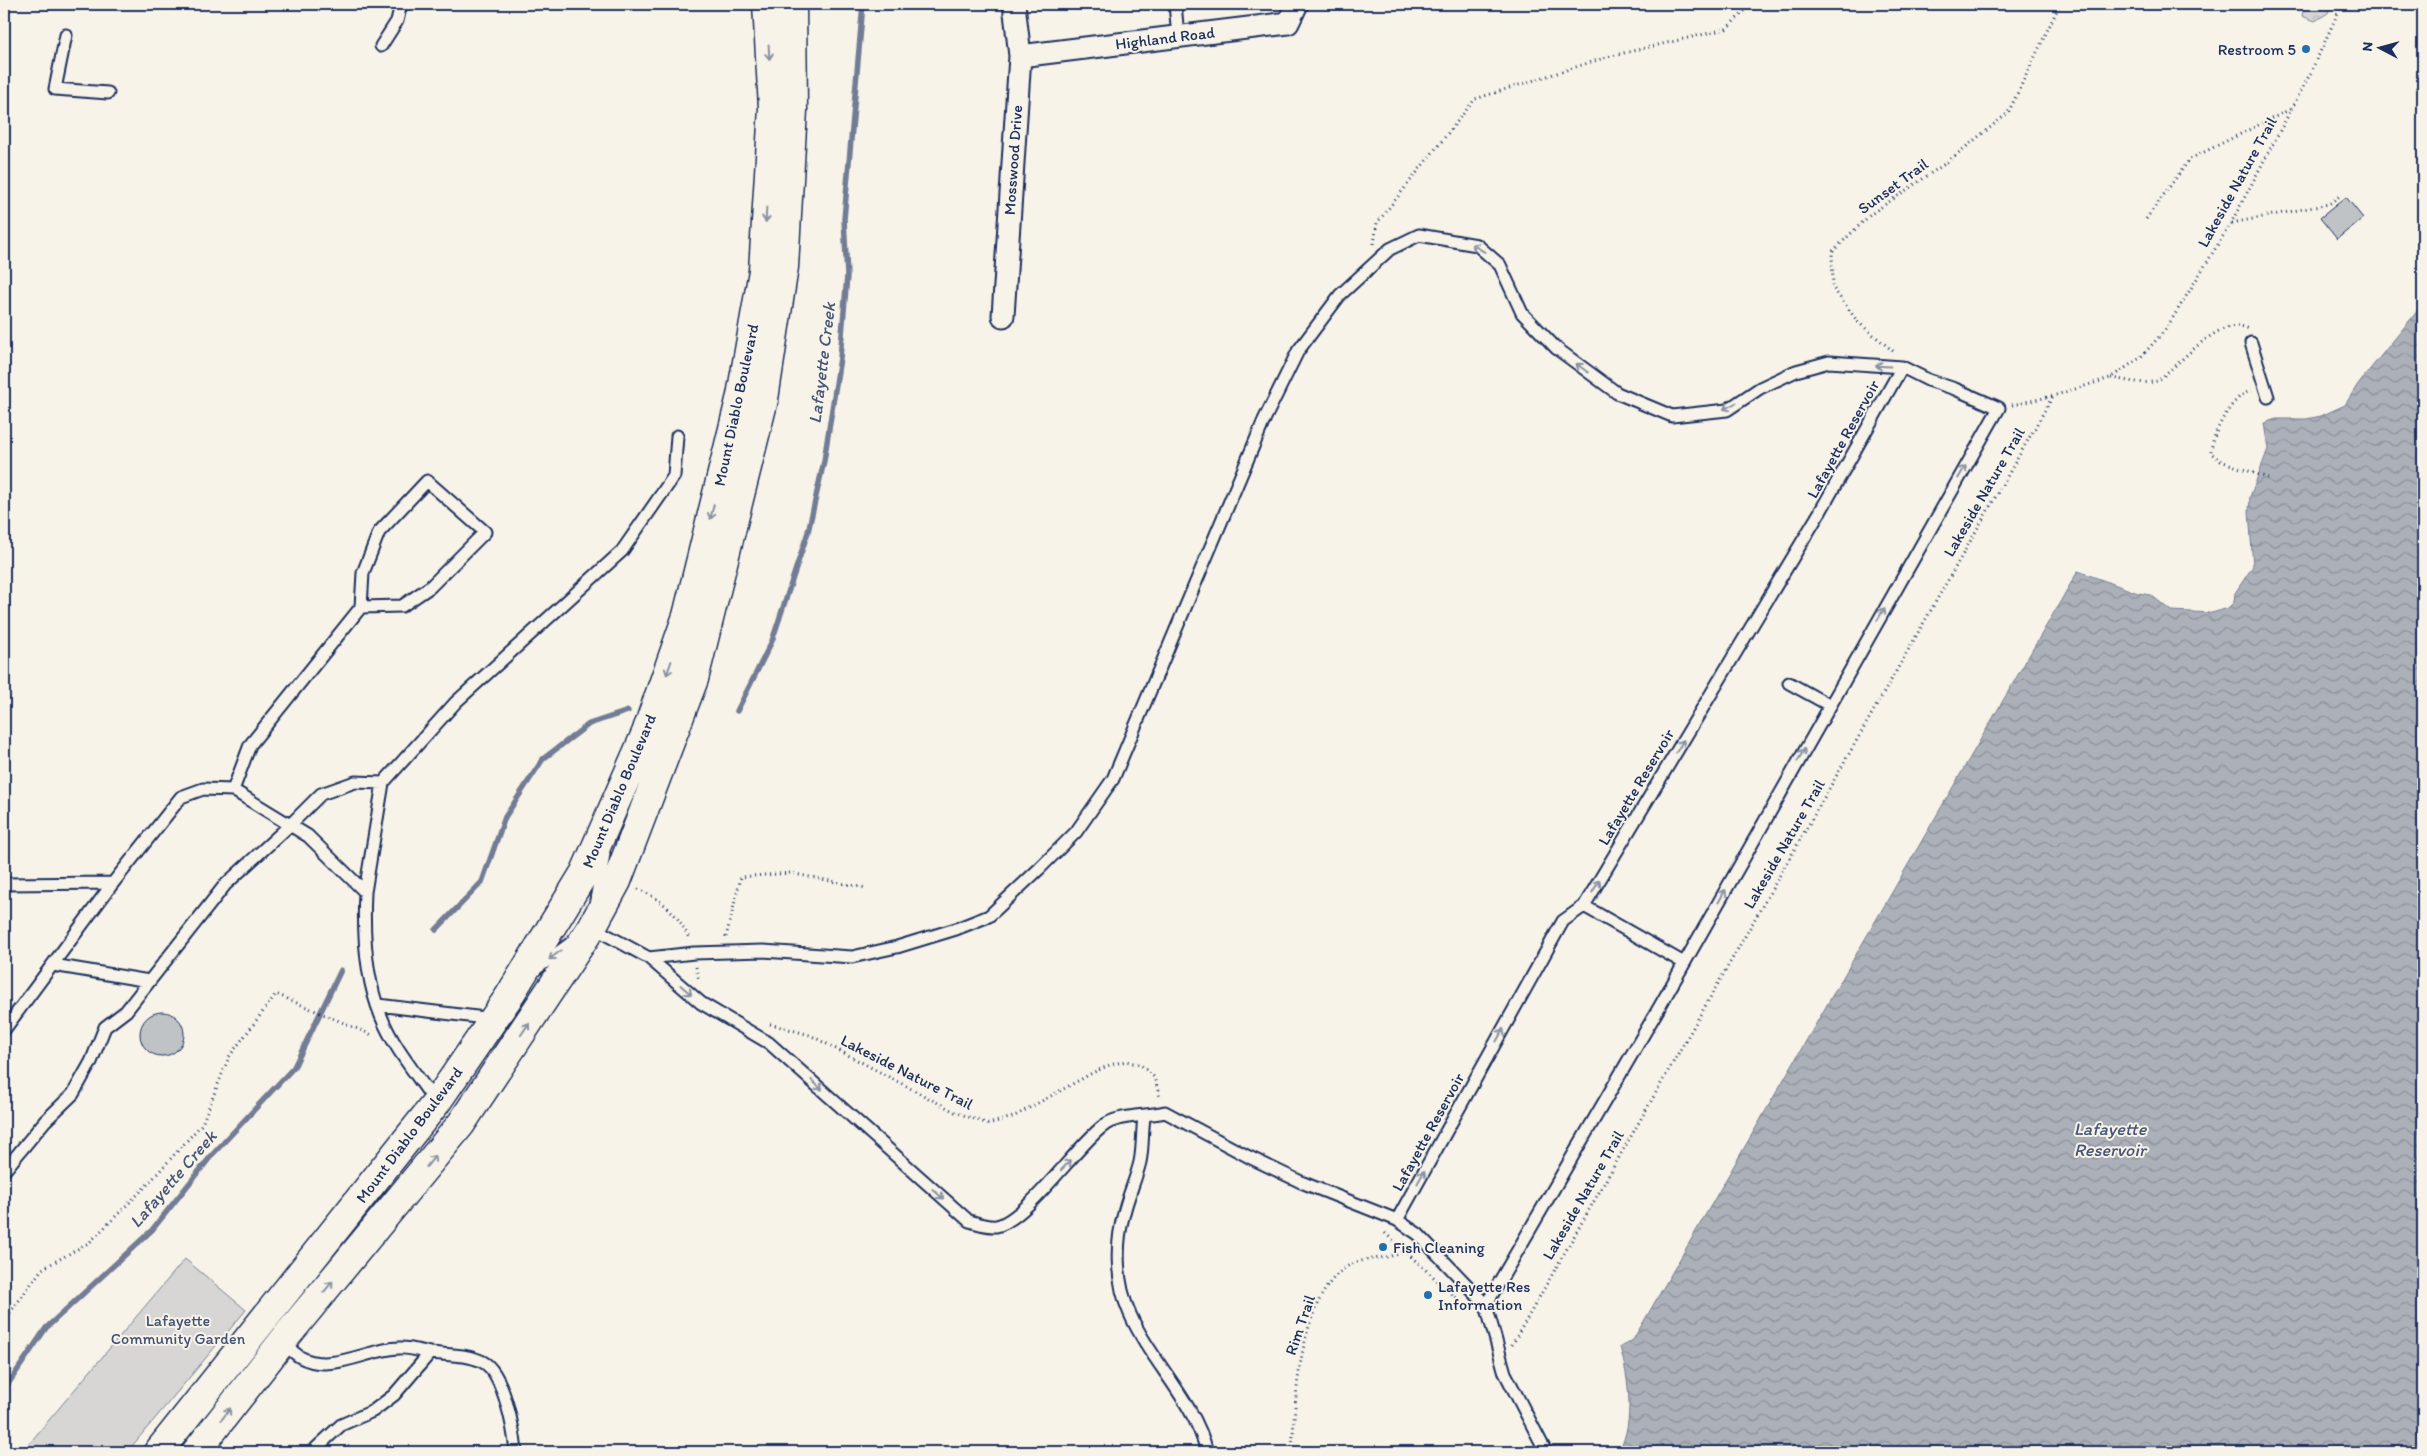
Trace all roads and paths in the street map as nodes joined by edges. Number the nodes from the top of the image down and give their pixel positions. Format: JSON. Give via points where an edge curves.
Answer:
{"nodes":[{"id":1,"x":402,"y":4,"type":"edge"},
{"id":2,"x":767,"y":4,"type":"edge"},
{"id":3,"x":792,"y":4,"type":"edge"},
{"id":4,"x":1014,"y":4,"type":"edge"},
{"id":5,"x":1175,"y":4,"type":"edge"},
{"id":6,"x":1296,"y":4,"type":"edge"},
{"id":7,"x":1752,"y":4,"type":"edge"},
{"id":8,"x":2060,"y":4,"type":"edge"},
{"id":9,"x":2342,"y":4,"type":"edge"},
{"id":10,"x":1287,"y":14,"type":"edge"},
{"id":11,"x":66,"y":35,"type":"dead end"},
{"id":12,"x":1178,"y":36,"type":"junction"},
{"id":13,"x":381,"y":46,"type":"dead end"},
{"id":14,"x":1020,"y":56,"type":"junction"},
{"id":15,"x":108,"y":93,"type":"dead end"},
{"id":16,"x":2292,"y":109,"type":"junction"},
{"id":17,"x":2340,"y":195,"type":"dead end"},
{"id":18,"x":2146,"y":219,"type":"dead end"},
{"id":19,"x":2231,"y":223,"type":"junction"},
{"id":20,"x":1370,"y":267,"type":"junction"},
{"id":21,"x":1003,"y":316,"type":"dead end"},
{"id":22,"x":2252,"y":343,"type":"joint"},
{"id":23,"x":1901,"y":362,"type":"junction"},
{"id":24,"x":2110,"y":378,"type":"junction"},
{"id":25,"x":2267,"y":393,"type":"joint"},
{"id":26,"x":2053,"y":396,"type":"junction"},
{"id":27,"x":1999,"y":408,"type":"junction"},
{"id":28,"x":678,"y":436,"type":"dead end"},
{"id":29,"x":2268,"y":478,"type":"dead end"},
{"id":30,"x":361,"y":607,"type":"junction"},
{"id":31,"x":1789,"y":683,"type":"dead end"},
{"id":32,"x":1829,"y":705,"type":"junction"},
{"id":33,"x":383,"y":783,"type":"junction"},
{"id":34,"x":233,"y":790,"type":"junction"},
{"id":35,"x":610,"y":816,"type":"junction"},
{"id":36,"x":290,"y":825,"type":"junction"},
{"id":37,"x":616,"y":881,"type":"junction"},
{"id":38,"x":113,"y":883,"type":"junction"},
{"id":39,"x":4,"y":884,"type":"edge"},
{"id":40,"x":866,"y":888,"type":"dead end"},
{"id":41,"x":365,"y":892,"type":"junction"},
{"id":42,"x":1584,"y":906,"type":"junction"},
{"id":43,"x":592,"y":927,"type":"junction"},
{"id":44,"x":722,"y":952,"type":"junction"},
{"id":45,"x":694,"y":953,"type":"junction"},
{"id":46,"x":649,"y":958,"type":"junction"},
{"id":47,"x":1684,"y":963,"type":"junction"},
{"id":48,"x":53,"y":964,"type":"junction"},
{"id":49,"x":149,"y":981,"type":"junction"},
{"id":50,"x":518,"y":982,"type":"junction"},
{"id":51,"x":701,"y":988,"type":"dead end"},
{"id":52,"x":378,"y":1005,"type":"junction"},
{"id":53,"x":494,"y":1019,"type":"junction"},
{"id":54,"x":767,"y":1024,"type":"dead end"},
{"id":55,"x":4,"y":1030,"type":"edge"},
{"id":56,"x":398,"y":1047,"type":"junction"},
{"id":57,"x":436,"y":1103,"type":"junction"},
{"id":58,"x":1165,"y":1112,"type":"junction"},
{"id":59,"x":1144,"y":1117,"type":"junction"},
{"id":60,"x":4,"y":1171,"type":"edge"},
{"id":61,"x":1397,"y":1220,"type":"junction"},
{"id":62,"x":1384,"y":1232,"type":"dead end"},
{"id":63,"x":1418,"y":1234,"type":"junction"},
{"id":64,"x":1406,"y":1251,"type":"junction"},
{"id":65,"x":1464,"y":1305,"type":"dead end"},
{"id":66,"x":1486,"y":1305,"type":"junction"},
{"id":67,"x":4,"y":1320,"type":"edge"},
{"id":68,"x":282,"y":1343,"type":"junction"},
{"id":69,"x":430,"y":1353,"type":"junction"},
{"id":70,"x":1502,"y":1362,"type":"junction"},
{"id":71,"x":158,"y":1452,"type":"edge"},
{"id":72,"x":196,"y":1452,"type":"edge"},
{"id":73,"x":312,"y":1452,"type":"edge"},
{"id":74,"x":516,"y":1452,"type":"edge"},
{"id":75,"x":1208,"y":1452,"type":"edge"},
{"id":76,"x":1292,"y":1452,"type":"edge"},
{"id":77,"x":1546,"y":1452,"type":"edge"}],
"edges":[{"from":1,"to":13,"type":"lane"},
{"from":2,"to":35,"type":"main road","name":"Mount Diablo Boulevard","one_way":true,"via":[[772,108],[763,271],[741,396],[687,616],[646,733]]},
{"from":3,"to":37,"type":"main road","name":"Mount Diablo Boulevard","via":[[793,110],[784,267],[764,399],[694,679]]},
{"from":4,"to":14,"type":"street","name":"Mosswood Drive"},
{"from":5,"to":12,"type":"lane"},
{"from":6,"to":10,"type":"street","name":"Highland Road"},
{"from":7,"to":20,"type":"path","via":[[1726,29],[1607,57],[1475,99],[1377,223]]},
{"from":8,"to":23,"type":"path","name":"Sunset Trail","via":[[2008,113],[1946,164],[1871,214],[1832,252],[1833,288],[1858,322]]},
{"from":9,"to":16,"type":"path","name":"Lakeside Nature Trail"},
{"from":10,"to":12,"type":"street","name":"Highland Road"},
{"from":11,"to":15,"type":"lane","via":[[55,89]]},
{"from":12,"to":14,"type":"street","name":"Highland Road"},
{"from":14,"to":21,"type":"street","name":"Mosswood Drive"},
{"from":16,"to":18,"type":"path","via":[[2190,159]]},
{"from":16,"to":19,"type":"path","name":"Lakeside Nature Trail"},
{"from":17,"to":19,"type":"path","via":[[2329,204]]},
{"from":19,"to":24,"type":"path","name":"Lakeside Nature Trail","via":[[2166,329],[2140,358]]},
{"from":23,"to":20,"type":"lane","one_way":true,"via":[[1830,362],[1796,371],[1760,388],[1727,410],[1672,416],[1617,394],[1556,348],[1522,313],[1500,265],[1477,245],[1419,235],[1390,249]]},
{"from":20,"to":44,"type":"lane","via":[[1340,295],[1298,351],[1262,427],[1113,779],[1076,832],[989,916],[956,929],[852,957],[763,951]]},
{"from":22,"to":24,"type":"path","via":[[2249,327],[2232,325],[2188,353],[2158,380],[2144,382]]},
{"from":22,"to":25,"type":"lane"},
{"from":23,"to":27,"type":"lane","via":[[1928,380]]},
{"from":42,"to":23,"type":"lane","name":"Lafayette Reservoir","one_way":true,"via":[[1820,512]]},
{"from":24,"to":26,"type":"path","name":"Lakeside Nature Trail"},
{"from":25,"to":29,"type":"path","via":[[2245,392],[2239,398],[2218,425],[2211,453],[2221,461]]},
{"from":26,"to":27,"type":"path","name":"Lakeside Nature Trail"},
{"from":26,"to":70,"type":"path","name":"Lakeside Nature Trail"},
{"from":32,"to":27,"type":"lane","one_way":true},
{"from":28,"to":33,"type":"lane","via":[[674,476],[622,551],[456,702]]},
{"from":30,"to":30,"type":"lane","via":[[363,573],[379,532],[427,481],[485,532],[430,587],[402,606]]},
{"from":30,"to":34,"type":"lane","via":[[250,744]]},
{"from":31,"to":32,"type":"lane"},
{"from":47,"to":32,"type":"lane","one_way":true},
{"from":33,"to":36,"type":"lane","via":[[355,782],[321,794]]},
{"from":33,"to":41,"type":"lane"},
{"from":34,"to":36,"type":"lane"},
{"from":34,"to":38,"type":"lane","via":[[203,789],[181,797]]},
{"from":35,"to":43,"type":"lane"},
{"from":35,"to":50,"type":"main road","name":"Mount Diablo Boulevard","via":[[585,872]]},
{"from":36,"to":41,"type":"lane","via":[[308,836]]},
{"from":36,"to":49,"type":"lane","via":[[225,885]]},
{"from":37,"to":43,"type":"main road","name":"Mount Diablo Boulevard"},
{"from":37,"to":45,"type":"path","via":[[655,896],[665,904],[686,933]]},
{"from":38,"to":39,"type":"lane"},
{"from":38,"to":48,"type":"lane"},
{"from":40,"to":44,"type":"path","via":[[790,873],[741,877]]},
{"from":41,"to":52,"type":"lane","via":[[363,929]]},
{"from":42,"to":47,"type":"lane"},
{"from":61,"to":42,"type":"lane","name":"Lafayette Reservoir","one_way":true,"via":[[1563,921]]},
{"from":43,"to":46,"type":"lane"},
{"from":43,"to":50,"type":"lane","one_way":true},
{"from":68,"to":43,"type":"main road","name":"Mount Diablo Boulevard","one_way":true,"via":[[461,1124]]},
{"from":44,"to":45,"type":"lane"},
{"from":45,"to":46,"type":"lane"},
{"from":45,"to":51,"type":"path"},
{"from":46,"to":59,"type":"lane","one_way":true,"via":[[701,1003],[769,1043],[969,1221],[996,1226],[1020,1212],[1103,1126],[1122,1117]]},
{"from":47,"to":66,"type":"lane"},
{"from":48,"to":49,"type":"lane"},
{"from":48,"to":55,"type":"lane"},
{"from":49,"to":60,"type":"lane","via":[[126,1011],[106,1027],[73,1094],[45,1121]]},
{"from":50,"to":53,"type":"main road","name":"Mount Diablo Boulevard"},
{"from":52,"to":53,"type":"lane"},
{"from":52,"to":56,"type":"lane"},
{"from":53,"to":57,"type":"main road","name":"Mount Diablo Boulevard"},
{"from":54,"to":58,"type":"path","name":"Lakeside Nature Trail","via":[[810,1035],[956,1112],[988,1124],[1013,1117],[1094,1072],[1126,1061],[1141,1065],[1154,1077]]},
{"from":56,"to":57,"type":"lane"},
{"from":56,"to":67,"type":"path","via":[[276,994],[229,1057],[202,1124],[90,1242],[42,1269]]},
{"from":57,"to":71,"type":"main road","name":"Mount Diablo Boulevard"},
{"from":58,"to":59,"type":"lane"},
{"from":58,"to":61,"type":"lane","via":[[1292,1178]]},
{"from":59,"to":75,"type":"lane","via":[[1140,1162],[1123,1216],[1118,1247],[1120,1279],[1129,1313],[1183,1399],[1204,1436]]},
{"from":61,"to":63,"type":"lane"},
{"from":62,"to":64,"type":"path"},
{"from":63,"to":64,"type":"path"},
{"from":63,"to":66,"type":"lane"},
{"from":64,"to":65,"type":"path"},
{"from":64,"to":76,"type":"path","name":"Rim Trail","via":[[1384,1259],[1357,1262],[1344,1269],[1325,1292],[1306,1336],[1301,1357]]},
{"from":66,"to":70,"type":"lane"},
{"from":68,"to":69,"type":"lane","via":[[301,1358],[321,1363],[401,1348]]},
{"from":72,"to":68,"type":"main road","name":"Mount Diablo Boulevard","one_way":true},
{"from":69,"to":73,"type":"lane","via":[[394,1395],[373,1411],[341,1425]]},
{"from":69,"to":74,"type":"lane","via":[[471,1357],[486,1363],[497,1378],[513,1422]]},
{"from":70,"to":77,"type":"lane"}]}
